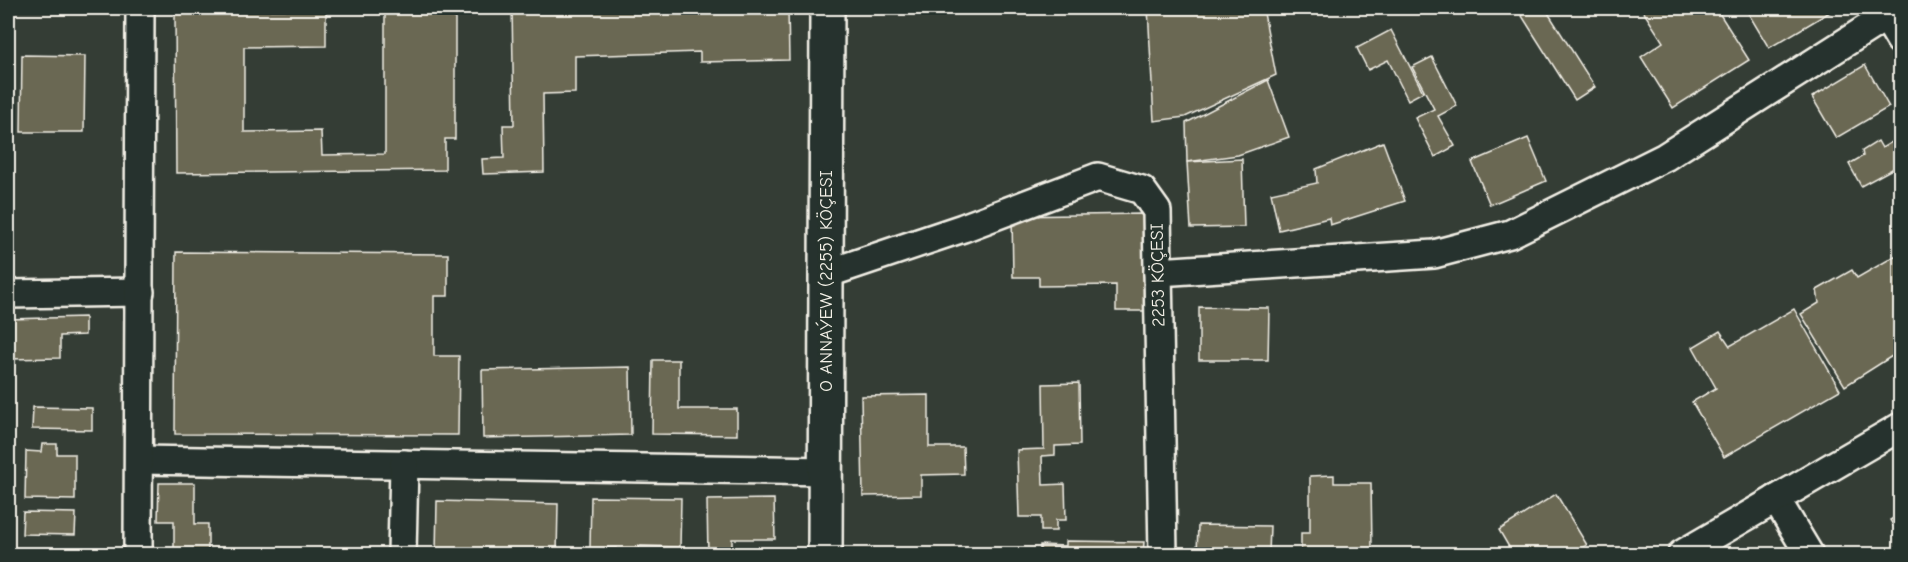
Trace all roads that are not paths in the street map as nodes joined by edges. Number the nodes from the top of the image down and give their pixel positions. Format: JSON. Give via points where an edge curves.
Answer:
{"nodes":[{"id":1,"x":140,"y":8,"type":"edge"},
{"id":2,"x":827,"y":8,"type":"edge"},
{"id":3,"x":1884,"y":12,"type":"edge"},
{"id":4,"x":1900,"y":40,"type":"edge"},
{"id":5,"x":1158,"y":272,"type":"junction"},
{"id":6,"x":826,"y":273,"type":"junction"},
{"id":7,"x":140,"y":292,"type":"junction"},
{"id":8,"x":8,"y":294,"type":"edge"},
{"id":9,"x":1900,"y":427,"type":"edge"},
{"id":10,"x":140,"y":460,"type":"junction"},
{"id":11,"x":404,"y":464,"type":"junction"},
{"id":12,"x":826,"y":471,"type":"junction"},
{"id":13,"x":1776,"y":499,"type":"junction"},
{"id":14,"x":138,"y":555,"type":"edge"},
{"id":15,"x":402,"y":555,"type":"edge"},
{"id":16,"x":825,"y":555,"type":"edge"},
{"id":17,"x":1163,"y":555,"type":"edge"},
{"id":18,"x":1682,"y":555,"type":"edge"},
{"id":19,"x":1809,"y":555,"type":"edge"}],
"edges":[{"from":1,"to":7,"type":"street"},
{"from":2,"to":6,"type":"main road","name":"O ANNAÝEW (2255) KÖÇESI"},
{"from":3,"to":4,"type":"street"},
{"from":3,"to":5,"type":"street","via":[[1665,156],[1510,234],[1434,254]]},
{"from":5,"to":6,"type":"street","name":"2253 KÖÇESI","via":[[1157,211],[1142,190],[1098,177],[963,228]]},
{"from":5,"to":17,"type":"street","name":"2253 KÖÇESI"},
{"from":6,"to":12,"type":"main road","name":"O ANNAÝEW (2255) KÖÇESI"},
{"from":7,"to":8,"type":"street"},
{"from":7,"to":10,"type":"street"},
{"from":9,"to":13,"type":"street"},
{"from":10,"to":11,"type":"street"},
{"from":10,"to":14,"type":"street"},
{"from":11,"to":12,"type":"street"},
{"from":11,"to":15,"type":"street"},
{"from":12,"to":16,"type":"main road","name":"O ANNAÝEW (2255) KÖÇESI"},
{"from":13,"to":18,"type":"street"},
{"from":13,"to":19,"type":"street"}]}
